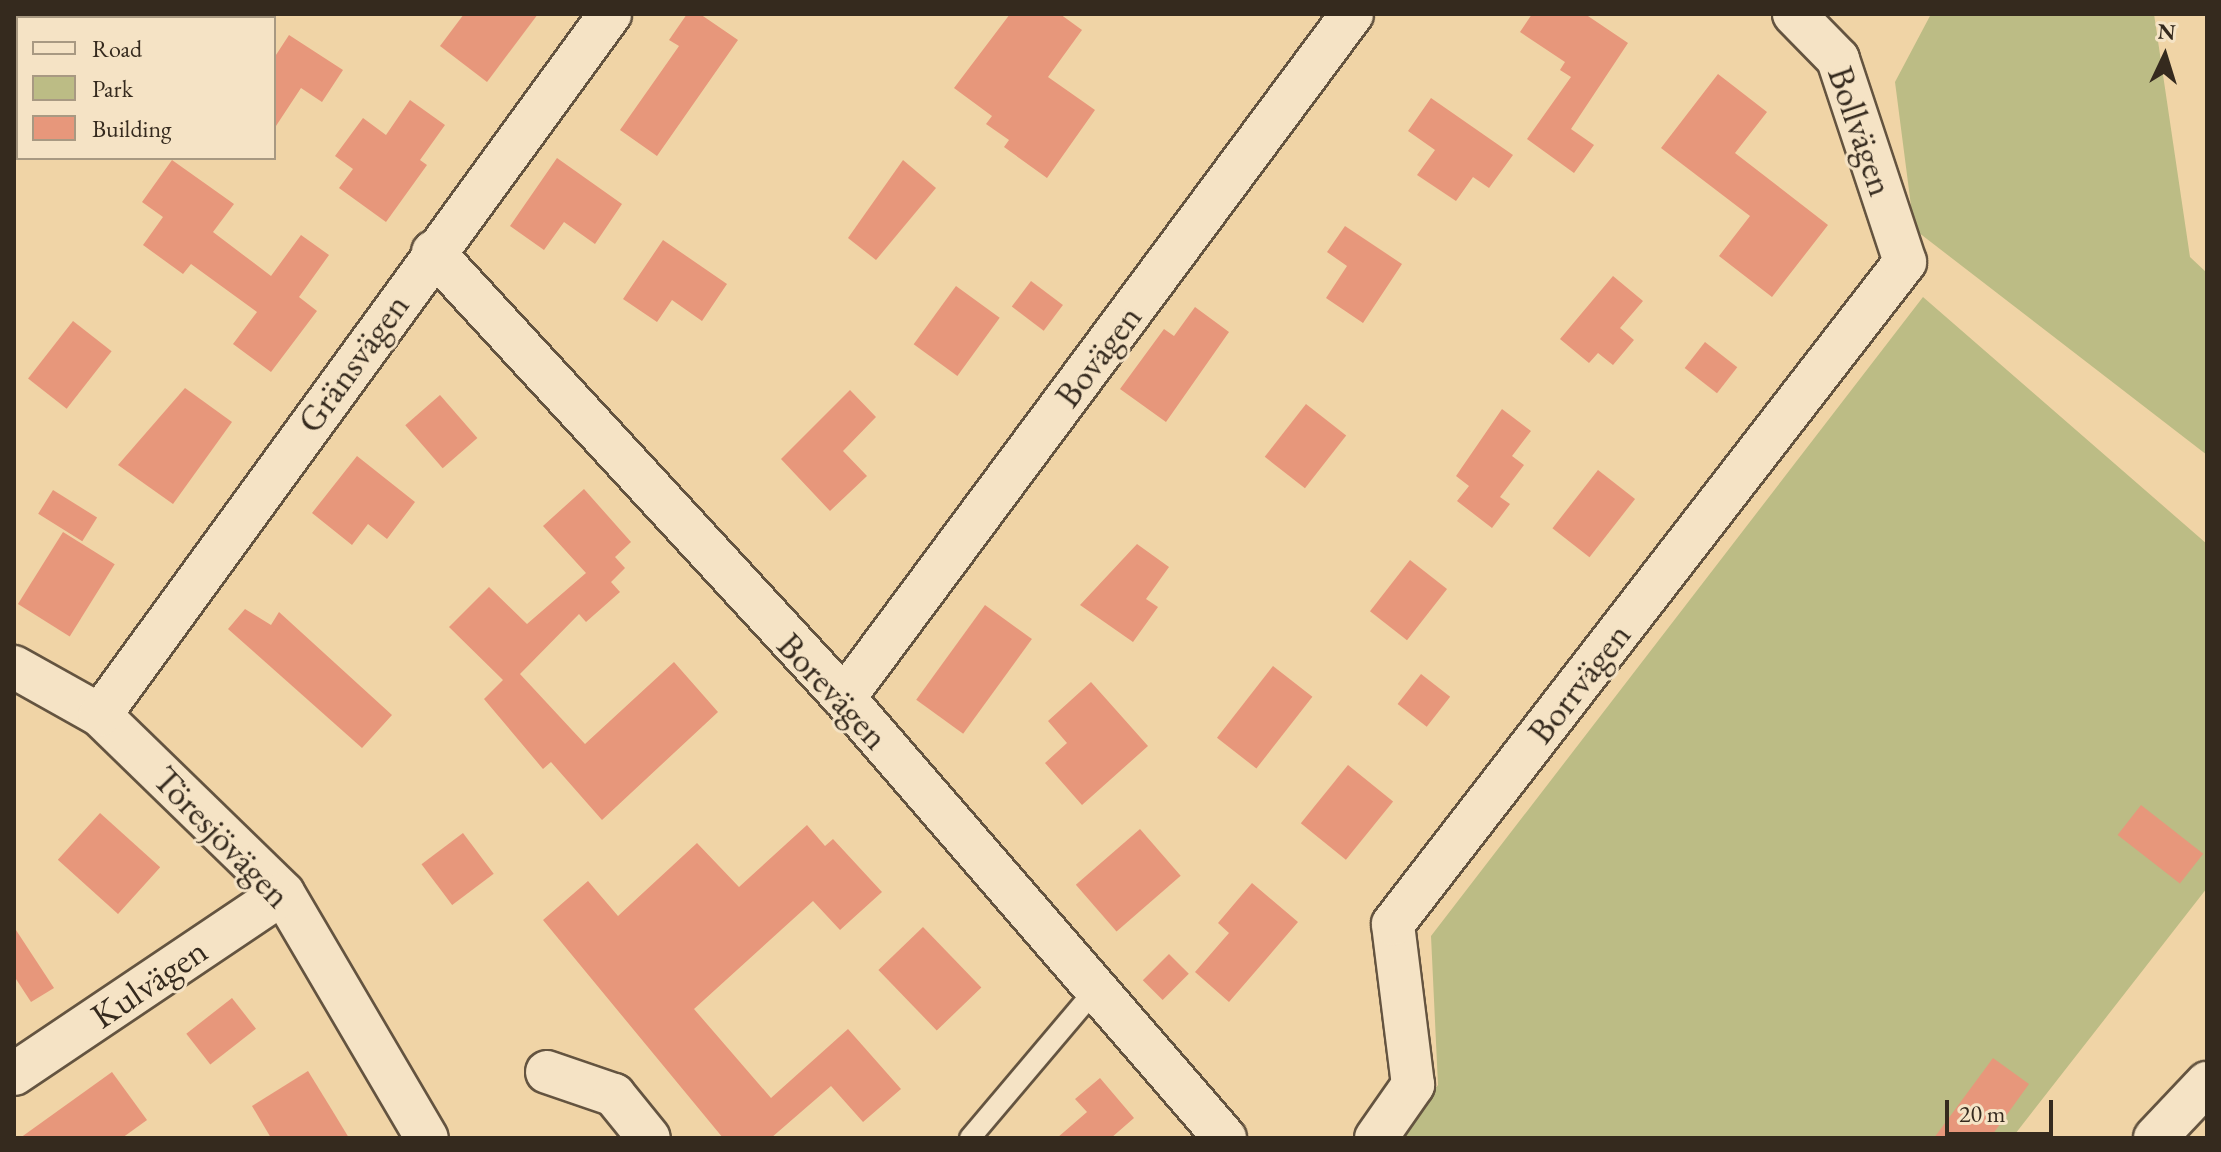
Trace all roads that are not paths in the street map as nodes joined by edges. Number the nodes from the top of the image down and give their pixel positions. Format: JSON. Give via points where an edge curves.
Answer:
{"nodes":[{"id":1,"x":610,"y":14,"type":"edge"},
{"id":2,"x":1352,"y":14,"type":"edge"},
{"id":3,"x":1794,"y":14,"type":"edge"},
{"id":4,"x":433,"y":252,"type":"junction"},
{"id":5,"x":1905,"y":262,"type":"joint"},
{"id":6,"x":14,"y":667,"type":"edge"},
{"id":7,"x":844,"y":698,"type":"junction"},
{"id":8,"x":100,"y":715,"type":"junction"},
{"id":9,"x":283,"y":893,"type":"junction"},
{"id":10,"x":1095,"y":990,"type":"junction"},
{"id":11,"x":547,"y":1072,"type":"dead end"},
{"id":12,"x":14,"y":1074,"type":"edge"},
{"id":13,"x":2207,"y":1083,"type":"edge"},
{"id":14,"x":427,"y":1138,"type":"edge"},
{"id":15,"x":649,"y":1138,"type":"edge"},
{"id":16,"x":970,"y":1138,"type":"edge"},
{"id":17,"x":1225,"y":1138,"type":"edge"},
{"id":18,"x":1376,"y":1138,"type":"edge"},
{"id":19,"x":2155,"y":1138,"type":"edge"}],
"edges":[{"from":1,"to":4,"type":"street","name":"Gränsvägen"},
{"from":2,"to":7,"type":"street","name":"Bovägen"},
{"from":3,"to":5,"type":"street","name":"Bollvägen","via":[[1838,59]]},
{"from":4,"to":7,"type":"street","name":"Borevägen"},
{"from":4,"to":8,"type":"street","name":"Gränsvägen"},
{"from":5,"to":18,"type":"street","name":"Borrvägen","via":[[1393,924],[1413,1085]]},
{"from":6,"to":8,"type":"street","name":"Töresjövägen"},
{"from":7,"to":10,"type":"street","name":"Borevägen"},
{"from":8,"to":9,"type":"street","name":"Töresjövägen"},
{"from":9,"to":12,"type":"street","name":"Kulvägen"},
{"from":9,"to":14,"type":"street","name":"Töresjövägen"},
{"from":10,"to":16,"type":"lane"},
{"from":10,"to":17,"type":"street","name":"Borevägen"},
{"from":11,"to":15,"type":"street","via":[[614,1095]]},
{"from":13,"to":19,"type":"street"}]}
